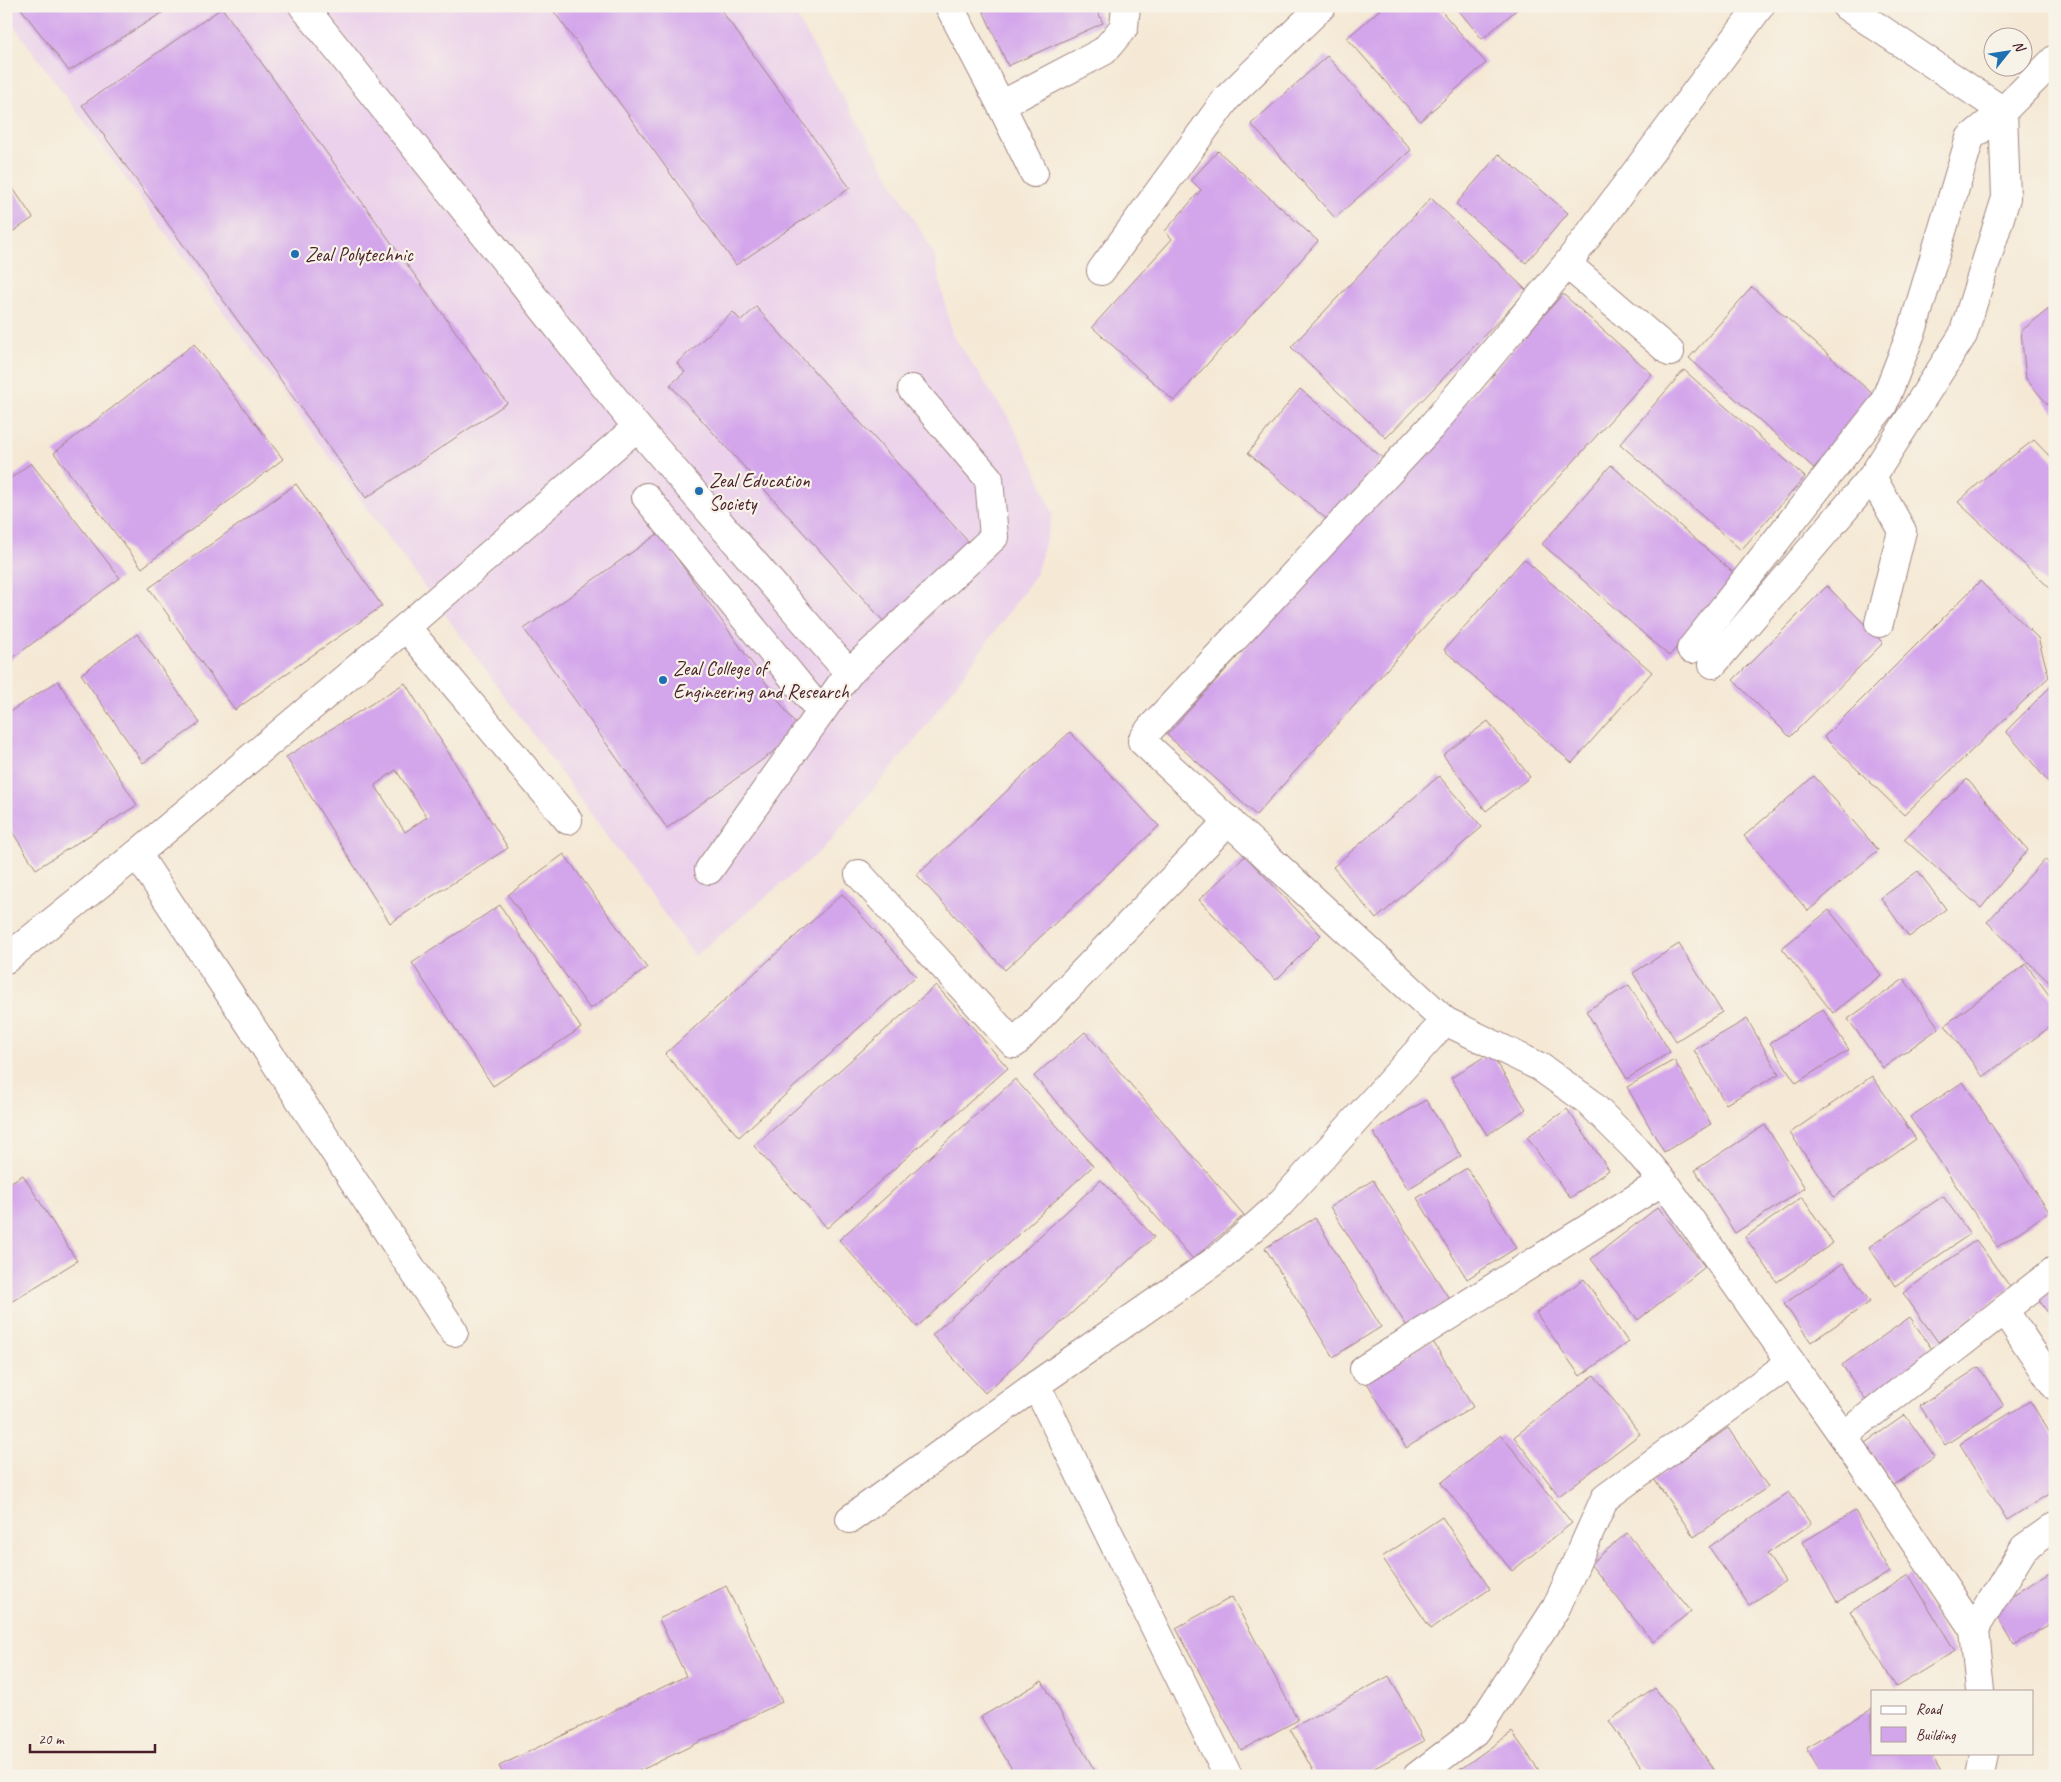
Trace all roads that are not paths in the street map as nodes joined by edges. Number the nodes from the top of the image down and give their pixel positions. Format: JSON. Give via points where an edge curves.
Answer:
{"nodes":[{"id":1,"x":303,"y":6,"type":"edge"},
{"id":2,"x":949,"y":6,"type":"edge"},
{"id":3,"x":1126,"y":6,"type":"edge"},
{"id":4,"x":1322,"y":6,"type":"edge"},
{"id":5,"x":1760,"y":6,"type":"edge"},
{"id":6,"x":1846,"y":6,"type":"edge"},
{"id":7,"x":2055,"y":59,"type":"edge"},
{"id":8,"x":1001,"y":105,"type":"junction"},
{"id":9,"x":2003,"y":111,"type":"junction"},
{"id":10,"x":1034,"y":173,"type":"dead end"},
{"id":11,"x":1567,"y":264,"type":"junction"},
{"id":12,"x":1101,"y":271,"type":"dead end"},
{"id":13,"x":1670,"y":352,"type":"dead end"},
{"id":14,"x":912,"y":389,"type":"dead end"},
{"id":15,"x":637,"y":427,"type":"junction"},
{"id":16,"x":1872,"y":477,"type":"junction"},
{"id":17,"x":646,"y":496,"type":"dead end"},
{"id":18,"x":1879,"y":623,"type":"dead end"},
{"id":19,"x":406,"y":627,"type":"junction"},
{"id":20,"x":849,"y":673,"type":"junction"},
{"id":21,"x":821,"y":712,"type":"junction"},
{"id":22,"x":568,"y":820,"type":"dead end"},
{"id":23,"x":1228,"y":820,"type":"junction"},
{"id":24,"x":137,"y":854,"type":"junction"},
{"id":25,"x":709,"y":870,"type":"dead end"},
{"id":26,"x":859,"y":874,"type":"dead end"},
{"id":27,"x":6,"y":959,"type":"edge"},
{"id":28,"x":1445,"y":1021,"type":"junction"},
{"id":29,"x":1663,"y":1181,"type":"junction"},
{"id":30,"x":2055,"y":1270,"type":"edge"},
{"id":31,"x":2004,"y":1310,"type":"junction"},
{"id":32,"x":454,"y":1332,"type":"dead end"},
{"id":33,"x":1791,"y":1362,"type":"junction"},
{"id":34,"x":1364,"y":1369,"type":"dead end"},
{"id":35,"x":1036,"y":1385,"type":"junction"},
{"id":36,"x":2055,"y":1386,"type":"edge"},
{"id":37,"x":1844,"y":1436,"type":"junction"},
{"id":38,"x":850,"y":1519,"type":"dead end"},
{"id":39,"x":2055,"y":1526,"type":"edge"},
{"id":40,"x":1974,"y":1630,"type":"junction"},
{"id":41,"x":1980,"y":1690,"type":"edge"},
{"id":42,"x":1984,"y":1754,"type":"edge"},
{"id":43,"x":1228,"y":1776,"type":"edge"},
{"id":44,"x":1417,"y":1776,"type":"edge"},
{"id":45,"x":1980,"y":1776,"type":"edge"}],
"edges":[{"from":1,"to":15,"type":"street"},
{"from":2,"to":8,"type":"street"},
{"from":3,"to":8,"type":"street","via":[[1124,27],[1104,51]]},
{"from":4,"to":12,"type":"street","via":[[1227,98]]},
{"from":5,"to":11,"type":"street"},
{"from":6,"to":9,"type":"street"},
{"from":7,"to":9,"type":"street"},
{"from":8,"to":10,"type":"street"},
{"from":9,"to":16,"type":"street","via":[[2006,198],[1963,335]]},
{"from":9,"to":16,"type":"street","via":[[1970,138],[1913,328],[1883,405],[1762,562],[1702,656]]},
{"from":11,"to":13,"type":"street"},
{"from":11,"to":23,"type":"street","via":[[1431,427],[1142,741]]},
{"from":14,"to":20,"type":"street","via":[[989,480],[994,537]]},
{"from":15,"to":19,"type":"street"},
{"from":15,"to":20,"type":"street"},
{"from":16,"to":18,"type":"street","via":[[1902,531]]},
{"from":17,"to":21,"type":"street"},
{"from":19,"to":22,"type":"street"},
{"from":19,"to":24,"type":"street"},
{"from":20,"to":21,"type":"street"},
{"from":21,"to":25,"type":"street"},
{"from":23,"to":26,"type":"street","via":[[1014,1044]]},
{"from":23,"to":28,"type":"street"},
{"from":24,"to":27,"type":"street"},
{"from":24,"to":32,"type":"street"},
{"from":28,"to":29,"type":"street","via":[[1540,1067],[1588,1101]]},
{"from":28,"to":35,"type":"street","via":[[1278,1206],[1236,1244]]},
{"from":29,"to":33,"type":"street"},
{"from":29,"to":34,"type":"street"},
{"from":30,"to":31,"type":"street"},
{"from":31,"to":36,"type":"street"},
{"from":31,"to":37,"type":"street"},
{"from":33,"to":37,"type":"street"},
{"from":33,"to":44,"type":"street","via":[[1605,1498],[1556,1608],[1477,1730]]},
{"from":35,"to":38,"type":"street"},
{"from":35,"to":43,"type":"street"},
{"from":37,"to":40,"type":"street"},
{"from":39,"to":40,"type":"street","via":[[2024,1548]]},
{"from":40,"to":41,"type":"street"},
{"from":42,"to":45,"type":"street"}]}
